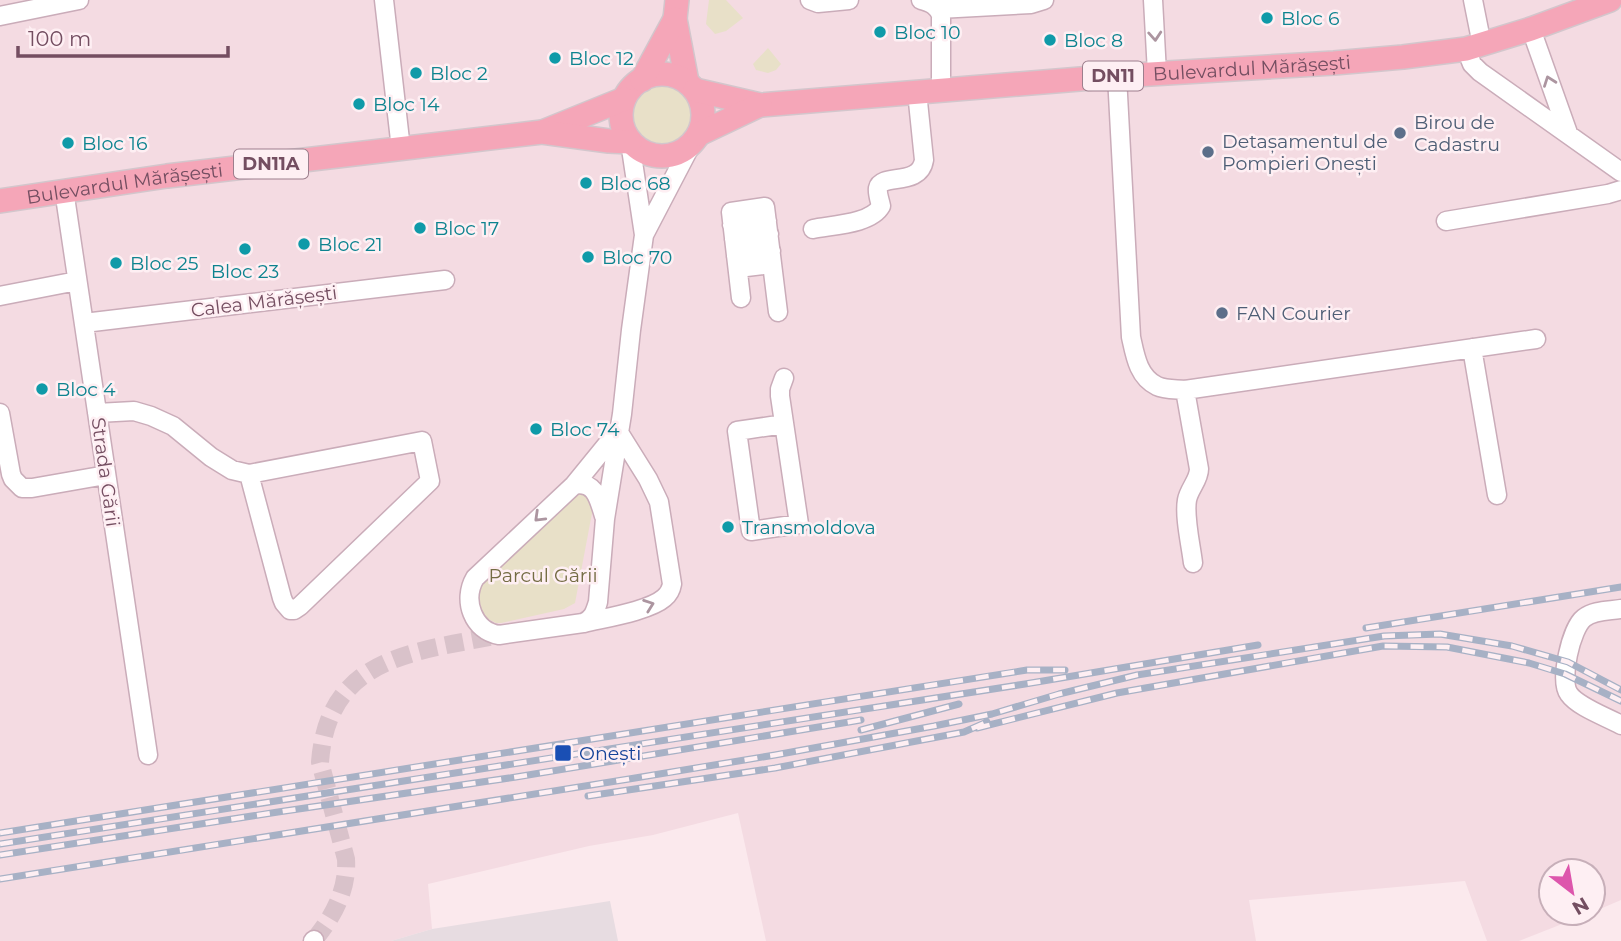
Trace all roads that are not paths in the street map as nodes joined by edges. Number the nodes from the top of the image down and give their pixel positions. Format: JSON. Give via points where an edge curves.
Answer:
{"nodes":[{"id":1,"x":79,"y":0,"type":"edge"},
{"id":2,"x":384,"y":0,"type":"edge"},
{"id":3,"x":810,"y":0,"type":"edge"},
{"id":4,"x":849,"y":0,"type":"edge"},
{"id":5,"x":921,"y":0,"type":"edge"},
{"id":6,"x":1044,"y":0,"type":"edge"},
{"id":7,"x":1153,"y":0,"type":"edge"},
{"id":8,"x":1473,"y":0,"type":"edge"},
{"id":9,"x":1610,"y":0,"type":"edge"},
{"id":10,"x":939,"y":9,"type":"junction"},
{"id":11,"x":676,"y":10,"type":"edge"},
{"id":12,"x":0,"y":16,"type":"edge"},
{"id":13,"x":1531,"y":29,"type":"junction"},
{"id":14,"x":1474,"y":47,"type":"junction"},
{"id":15,"x":1157,"y":73,"type":"junction"},
{"id":16,"x":1117,"y":76,"type":"junction"},
{"id":17,"x":642,"y":80,"type":"junction"},
{"id":18,"x":691,"y":86,"type":"junction"},
{"id":19,"x":941,"y":90,"type":"junction"},
{"id":20,"x":917,"y":92,"type":"junction"},
{"id":21,"x":624,"y":99,"type":"junction"},
{"id":22,"x":760,"y":105,"type":"junction"},
{"id":23,"x":542,"y":132,"type":"junction"},
{"id":24,"x":1568,"y":133,"type":"junction"},
{"id":25,"x":695,"y":139,"type":"junction"},
{"id":26,"x":630,"y":142,"type":"junction"},
{"id":27,"x":401,"y":149,"type":"junction"},
{"id":28,"x":1621,"y":172,"type":"edge"},
{"id":29,"x":64,"y":190,"type":"junction"},
{"id":30,"x":1621,"y":190,"type":"edge"},
{"id":31,"x":0,"y":201,"type":"edge"},
{"id":32,"x":1446,"y":221,"type":"dead end"},
{"id":33,"x":813,"y":229,"type":"dead end"},
{"id":34,"x":644,"y":235,"type":"junction"},
{"id":35,"x":770,"y":243,"type":"junction"},
{"id":36,"x":735,"y":247,"type":"junction"},
{"id":37,"x":445,"y":279,"type":"dead end"},
{"id":38,"x":77,"y":281,"type":"junction"},
{"id":39,"x":0,"y":296,"type":"edge"},
{"id":40,"x":741,"y":298,"type":"dead end"},
{"id":41,"x":778,"y":312,"type":"dead end"},
{"id":42,"x":84,"y":323,"type":"junction"},
{"id":43,"x":1536,"y":339,"type":"dead end"},
{"id":44,"x":1472,"y":348,"type":"junction"},
{"id":45,"x":784,"y":378,"type":"dead end"},
{"id":46,"x":1185,"y":390,"type":"junction"},
{"id":47,"x":0,"y":413,"type":"edge"},
{"id":48,"x":97,"y":413,"type":"junction"},
{"id":49,"x":785,"y":424,"type":"junction"},
{"id":50,"x":618,"y":431,"type":"junction"},
{"id":51,"x":249,"y":474,"type":"junction"},
{"id":52,"x":106,"y":475,"type":"junction"},
{"id":53,"x":574,"y":485,"type":"junction"},
{"id":54,"x":1497,"y":495,"type":"dead end"},
{"id":55,"x":605,"y":519,"type":"junction"},
{"id":56,"x":1193,"y":564,"type":"dead end"},
{"id":57,"x":1621,"y":609,"type":"edge"},
{"id":58,"x":583,"y":623,"type":"junction"},
{"id":59,"x":1621,"y":724,"type":"edge"},
{"id":60,"x":148,"y":755,"type":"dead end"}],
"edges":[{"from":1,"to":12,"type":"street"},
{"from":2,"to":27,"type":"street"},
{"from":3,"to":4,"type":"street"},
{"from":5,"to":10,"type":"street"},
{"from":6,"to":10,"type":"street"},
{"from":7,"to":15,"type":"street","one_way":true},
{"from":8,"to":14,"type":"street"},
{"from":9,"to":13,"type":"main road","name":"Bulevardul Mărășești","number":"DN11"},
{"from":10,"to":19,"type":"street"},
{"from":11,"to":17,"type":"main road"},
{"from":11,"to":18,"type":"main road"},
{"from":13,"to":14,"type":"main road","name":"Bulevardul Mărășești","number":"DN11"},
{"from":24,"to":13,"type":"street","one_way":true},
{"from":14,"to":15,"type":"main road","name":"Bulevardul Mărășești","number":"DN11","via":[[1334,63]]},
{"from":14,"to":24,"type":"street","via":[[1472,64],[1480,72]]},
{"from":15,"to":16,"type":"main road","name":"Bulevardul Mărășești","number":"DN11"},
{"from":16,"to":19,"type":"main road","name":"Bulevardul Mărășești","number":"DN11"},
{"from":16,"to":46,"type":"street","via":[[1131,337],[1145,378],[1158,387]]},
{"from":17,"to":18,"type":"main road","number":"DN11","via":[[664,74]]},
{"from":17,"to":21,"type":"main road"},
{"from":18,"to":22,"type":"main road","name":"Bulevardul Mărășești","number":"DN11"},
{"from":18,"to":25,"type":"main road","via":[[703,111]]},
{"from":19,"to":20,"type":"main road","name":"Bulevardul Mărășești","number":"DN11"},
{"from":20,"to":22,"type":"main road","name":"Bulevardul Mărășești","number":"DN11"},
{"from":20,"to":33,"type":"street","via":[[923,168],[905,179],[879,185],[881,206],[872,215]]},
{"from":21,"to":23,"type":"main road","name":"Bulevardul Mărășești","number":"DN11A"},
{"from":21,"to":26,"type":"main road","via":[[622,124]]},
{"from":22,"to":25,"type":"main road","name":"Bulevardul Mărășești","number":"DN11"},
{"from":23,"to":26,"type":"main road","name":"Bulevardul Mărășești"},
{"from":23,"to":27,"type":"main road","name":"Bulevardul Mărășești","number":"DN11A"},
{"from":24,"to":28,"type":"street"},
{"from":25,"to":26,"type":"main road","number":"DN11","via":[[683,151],[660,156]]},
{"from":25,"to":34,"type":"street"},
{"from":26,"to":34,"type":"street"},
{"from":27,"to":29,"type":"main road","name":"Bulevardul Mărășești","number":"DN11A"},
{"from":29,"to":31,"type":"main road","name":"Bulevardul Mărășești","number":"DN11A"},
{"from":29,"to":38,"type":"street","name":"Strada Gării"},
{"from":30,"to":32,"type":"street"},
{"from":34,"to":50,"type":"street"},
{"from":35,"to":36,"type":"street"},
{"from":35,"to":36,"type":"street"},
{"from":35,"to":36,"type":"street","via":[[765,207],[731,212]]},
{"from":35,"to":41,"type":"street"},
{"from":36,"to":40,"type":"street"},
{"from":37,"to":42,"type":"street","name":"Calea Mărășești"},
{"from":38,"to":39,"type":"street"},
{"from":38,"to":42,"type":"street","name":"Strada Gării"},
{"from":42,"to":48,"type":"street","name":"Strada Gării"},
{"from":43,"to":44,"type":"street"},
{"from":44,"to":46,"type":"street"},
{"from":44,"to":54,"type":"street"},
{"from":45,"to":49,"type":"street","via":[[780,393]]},
{"from":46,"to":56,"type":"street","via":[[1199,469],[1186,505]]},
{"from":47,"to":52,"type":"street","via":[[11,474],[22,488]]},
{"from":48,"to":51,"type":"street","via":[[134,411],[151,416],[173,426],[232,470]]},
{"from":48,"to":52,"type":"street","name":"Strada Gării"},
{"from":49,"to":49,"type":"street","via":[[800,524],[751,531],[737,431]]},
{"from":50,"to":53,"type":"street"},
{"from":50,"to":55,"type":"street"},
{"from":58,"to":50,"type":"street","one_way":true,"via":[[647,607],[671,590],[659,502]]},
{"from":51,"to":51,"type":"street","via":[[422,441],[430,481],[300,606],[290,610],[282,598]]},
{"from":52,"to":60,"type":"street","name":"Strada Gării"},
{"from":53,"to":55,"type":"street","via":[[594,490]]},
{"from":53,"to":58,"type":"street","one_way":true,"via":[[475,578],[468,598],[476,620],[494,635]]},
{"from":55,"to":58,"type":"street","via":[[598,602],[594,614]]},
{"from":57,"to":59,"type":"street","via":[[1594,612],[1576,626],[1565,674],[1566,691],[1573,699]]}]}
